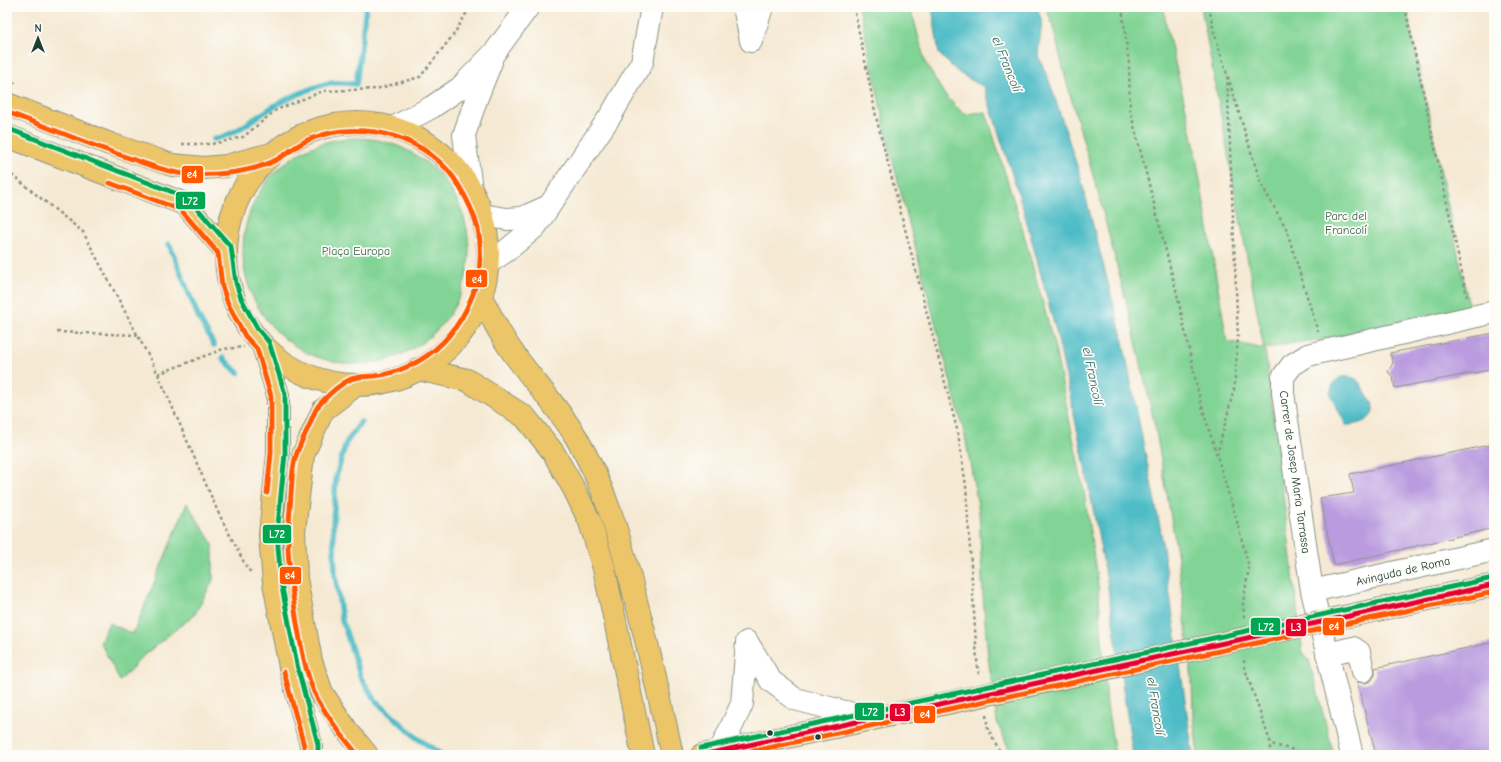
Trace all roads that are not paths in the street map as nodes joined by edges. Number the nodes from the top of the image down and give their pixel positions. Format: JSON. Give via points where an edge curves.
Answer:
{"nodes":[{"id":1,"x":528,"y":7,"type":"edge"},
{"id":2,"x":652,"y":7,"type":"edge"},
{"id":3,"x":744,"y":7,"type":"edge"},
{"id":4,"x":762,"y":7,"type":"edge"},
{"id":5,"x":468,"y":93,"type":"junction"},
{"id":6,"x":7,"y":104,"type":"edge"},
{"id":7,"x":393,"y":128,"type":"junction"},
{"id":8,"x":7,"y":136,"type":"edge"},
{"id":9,"x":271,"y":154,"type":"junction"},
{"id":10,"x":471,"y":190,"type":"junction"},
{"id":11,"x":550,"y":205,"type":"junction"},
{"id":12,"x":482,"y":215,"type":"junction"},
{"id":13,"x":226,"y":250,"type":"junction"},
{"id":14,"x":488,"y":263,"type":"junction"},
{"id":15,"x":481,"y":297,"type":"junction"},
{"id":16,"x":1494,"y":312,"type":"edge"},
{"id":17,"x":263,"y":345,"type":"junction"},
{"id":18,"x":418,"y":369,"type":"junction"},
{"id":19,"x":356,"y":385,"type":"junction"},
{"id":20,"x":1494,"y":550,"type":"edge"},
{"id":21,"x":1494,"y":585,"type":"edge"},
{"id":22,"x":1312,"y":591,"type":"junction"},
{"id":23,"x":1494,"y":595,"type":"edge"},
{"id":24,"x":1424,"y":600,"type":"junction"},
{"id":25,"x":1320,"y":622,"type":"junction"},
{"id":26,"x":1327,"y":654,"type":"junction"},
{"id":27,"x":1363,"y":671,"type":"dead end"},
{"id":28,"x":872,"y":719,"type":"junction"},
{"id":29,"x":711,"y":753,"type":"edge"},
{"id":30,"x":311,"y":755,"type":"edge"},
{"id":31,"x":367,"y":755,"type":"edge"},
{"id":32,"x":643,"y":755,"type":"edge"},
{"id":33,"x":672,"y":755,"type":"edge"},
{"id":34,"x":1352,"y":755,"type":"edge"}],
"edges":[{"from":1,"to":5,"type":"street"},
{"from":2,"to":11,"type":"street","via":[[642,62],[611,115]]},
{"from":3,"to":4,"type":"street","via":[[751,41]]},
{"from":5,"to":7,"type":"street","via":[[432,107]]},
{"from":5,"to":10,"type":"street","via":[[464,135]]},
{"from":6,"to":9,"type":"main road","via":[[172,165],[204,168],[226,166]]},
{"from":7,"to":9,"type":"main road","via":[[353,123],[331,126],[309,132]]},
{"from":7,"to":10,"type":"main road","via":[[432,147],[447,159]]},
{"from":8,"to":13,"type":"main road","via":[[185,204]]},
{"from":9,"to":13,"type":"main road","via":[[252,176],[234,208],[228,228]]},
{"from":10,"to":12,"type":"main road"},
{"from":11,"to":12,"type":"street","via":[[522,218],[508,219]]},
{"from":11,"to":14,"type":"street","via":[[535,226]]},
{"from":12,"to":14,"type":"main road"},
{"from":13,"to":17,"type":"main road","via":[[226,268],[234,301],[251,332]]},
{"from":14,"to":15,"type":"main road"},
{"from":15,"to":18,"type":"main road","via":[[473,315],[450,346]]},
{"from":15,"to":33,"type":"main road","via":[[509,347],[576,437],[611,512],[650,654]]},
{"from":16,"to":22,"type":"street","name":"Carrer de Josep Maria Tarrassa","via":[[1308,355],[1292,365],[1283,377],[1283,393]]},
{"from":17,"to":19,"type":"main road","via":[[278,359],[296,370],[315,378]]},
{"from":17,"to":30,"type":"main road","via":[[278,395],[278,453],[270,535],[274,583],[290,667],[311,745]]},
{"from":18,"to":19,"type":"main road","via":[[398,378]]},
{"from":18,"to":32,"type":"main road","via":[[467,380],[525,417],[553,452],[571,482],[590,522],[604,568]]},
{"from":19,"to":31,"type":"main road","via":[[323,410],[303,455],[294,531],[296,578],[311,661],[322,693]]},
{"from":20,"to":22,"type":"street","name":"Avinguda de Roma"},
{"from":21,"to":24,"type":"main road"},
{"from":22,"to":25,"type":"street","name":"Carrer de Josep Maria Tarrassa"},
{"from":23,"to":24,"type":"street"},
{"from":24,"to":25,"type":"main road"},
{"from":25,"to":26,"type":"street","name":"Carrer de Josep Maria Tarrassa"},
{"from":25,"to":28,"type":"main road","bridge":true},
{"from":26,"to":27,"type":"street","via":[[1353,648],[1359,652]]},
{"from":26,"to":34,"type":"street","name":"Carrer de Josep Maria Tarrassa"},
{"from":28,"to":29,"type":"main road"},
{"from":28,"to":29,"type":"street","via":[[795,699],[771,681],[747,642],[742,704]]}]}
